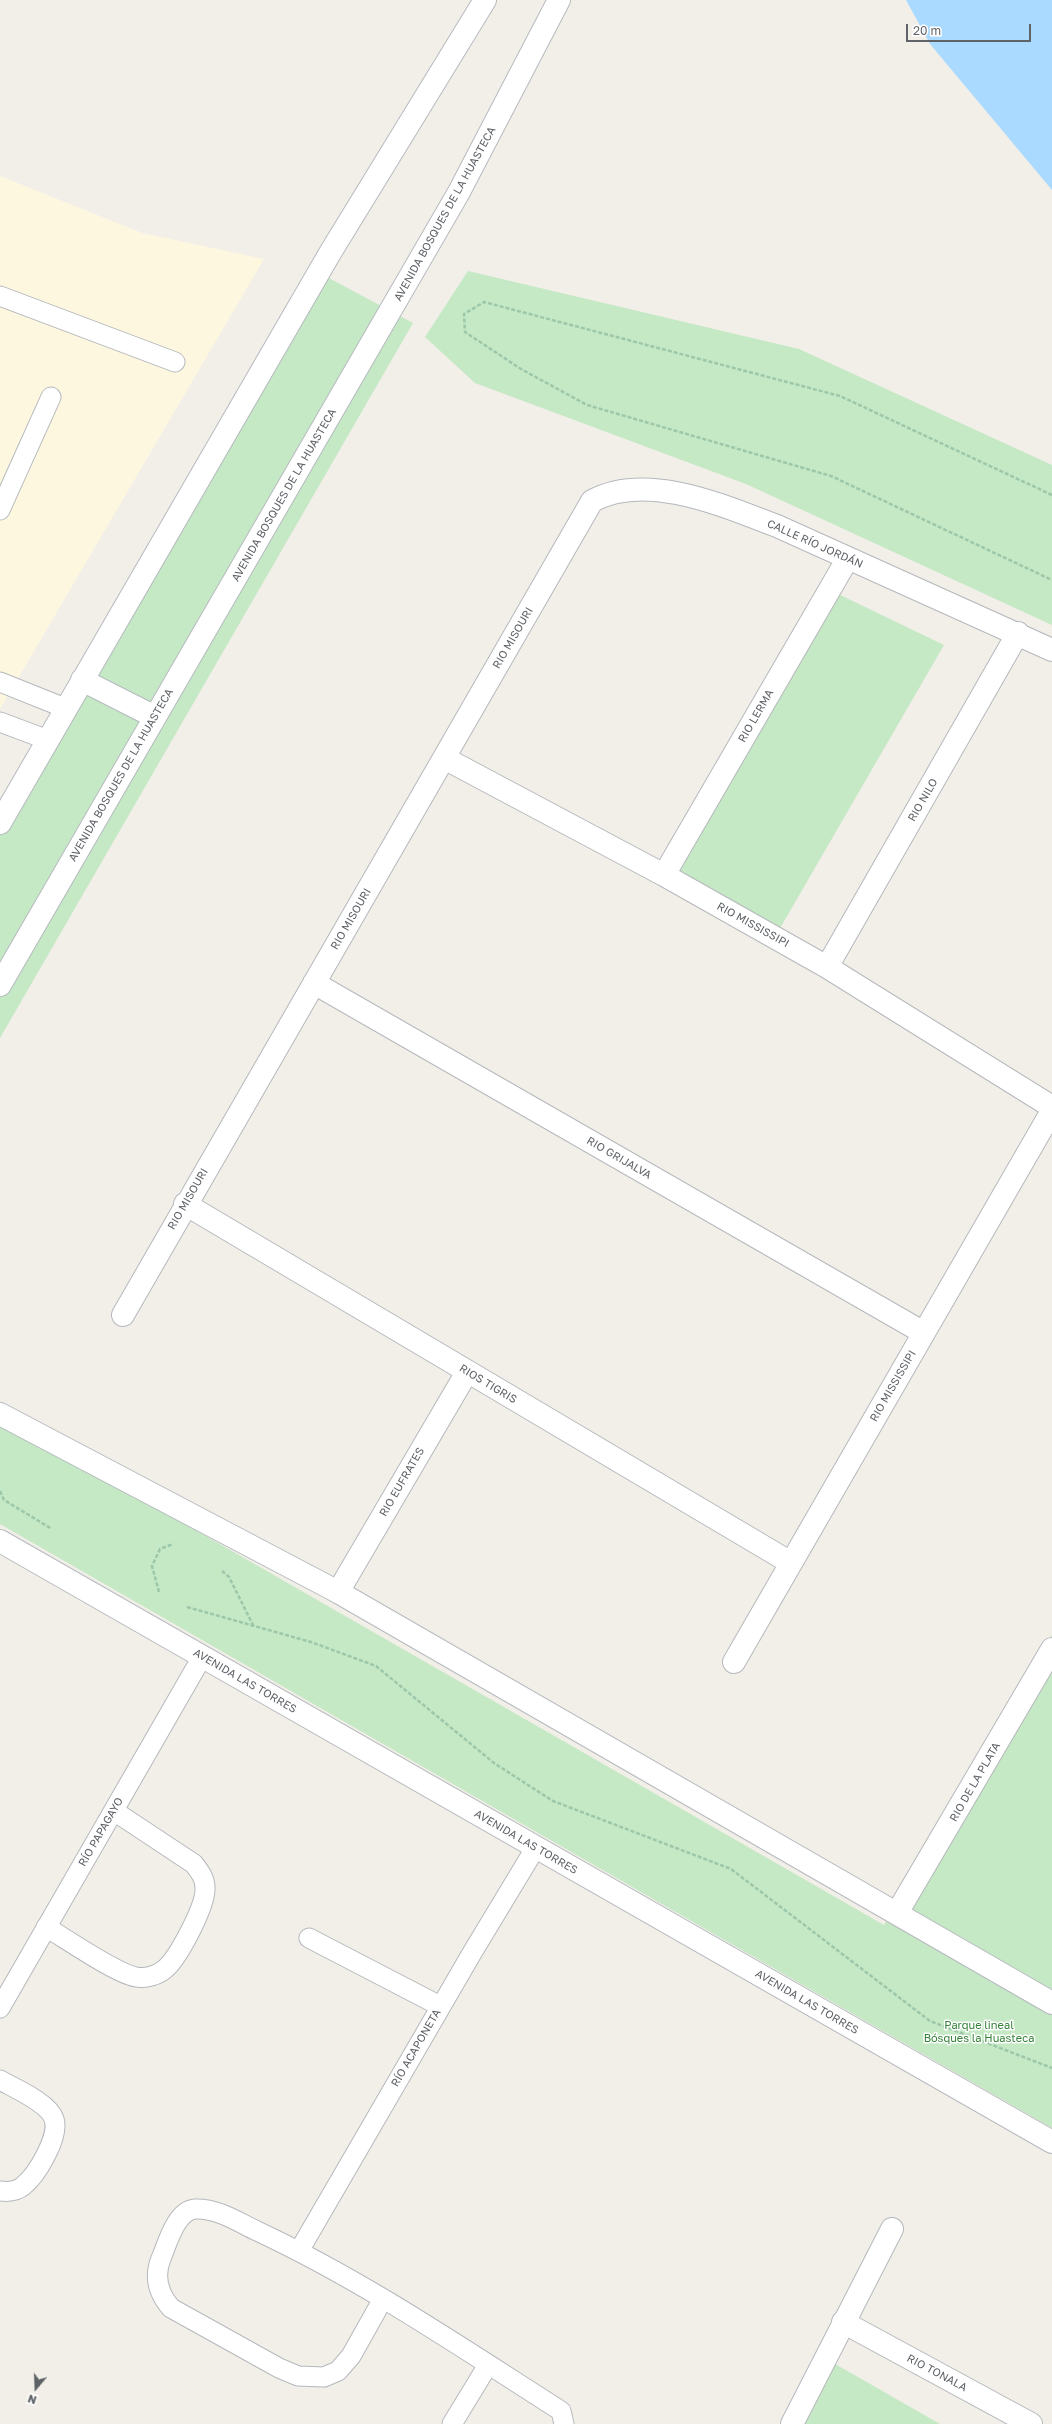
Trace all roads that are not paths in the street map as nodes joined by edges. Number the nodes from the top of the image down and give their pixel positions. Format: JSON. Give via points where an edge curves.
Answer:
{"nodes":[{"id":1,"x":485,"y":0,"type":"edge"},
{"id":2,"x":559,"y":0,"type":"edge"},
{"id":3,"x":0,"y":296,"type":"edge"},
{"id":4,"x":175,"y":362,"type":"dead end"},
{"id":5,"x":51,"y":396,"type":"dead end"},
{"id":6,"x":0,"y":510,"type":"edge"},
{"id":7,"x":578,"y":522,"type":"joint"},
{"id":8,"x":848,"y":558,"type":"junction"},
{"id":9,"x":1018,"y":633,"type":"junction"},
{"id":10,"x":1052,"y":650,"type":"edge"},
{"id":11,"x":82,"y":680,"type":"junction"},
{"id":12,"x":0,"y":682,"type":"edge"},
{"id":13,"x":65,"y":708,"type":"junction"},
{"id":14,"x":155,"y":717,"type":"junction"},
{"id":15,"x":0,"y":722,"type":"edge"},
{"id":16,"x":48,"y":740,"type":"junction"},
{"id":17,"x":444,"y":758,"type":"junction"},
{"id":18,"x":0,"y":823,"type":"edge"},
{"id":19,"x":664,"y":875,"type":"junction"},
{"id":20,"x":828,"y":967,"type":"junction"},
{"id":21,"x":314,"y":983,"type":"junction"},
{"id":22,"x":0,"y":985,"type":"edge"},
{"id":23,"x":1052,"y":1107,"type":"edge"},
{"id":24,"x":1052,"y":1111,"type":"edge"},
{"id":25,"x":185,"y":1204,"type":"junction"},
{"id":26,"x":122,"y":1315,"type":"dead end"},
{"id":27,"x":924,"y":1333,"type":"junction"},
{"id":28,"x":467,"y":1372,"type":"junction"},
{"id":29,"x":0,"y":1414,"type":"edge"},
{"id":30,"x":0,"y":1541,"type":"edge"},
{"id":31,"x":791,"y":1563,"type":"junction"},
{"id":32,"x":338,"y":1592,"type":"junction"},
{"id":33,"x":1052,"y":1649,"type":"edge"},
{"id":34,"x":202,"y":1657,"type":"junction"},
{"id":35,"x":734,"y":1662,"type":"dead end"},
{"id":36,"x":114,"y":1811,"type":"junction"},
{"id":37,"x":536,"y":1848,"type":"junction"},
{"id":38,"x":897,"y":1913,"type":"junction"},
{"id":39,"x":46,"y":1927,"type":"junction"},
{"id":40,"x":309,"y":1938,"type":"dead end"},
{"id":41,"x":1052,"y":2003,"type":"edge"},
{"id":42,"x":440,"y":2006,"type":"junction"},
{"id":43,"x":0,"y":2008,"type":"edge"},
{"id":44,"x":0,"y":2080,"type":"edge"},
{"id":45,"x":1052,"y":2142,"type":"edge"},
{"id":46,"x":0,"y":2191,"type":"edge"},
{"id":47,"x":892,"y":2229,"type":"dead end"},
{"id":48,"x":299,"y":2251,"type":"junction"},
{"id":49,"x":383,"y":2299,"type":"junction"},
{"id":50,"x":843,"y":2322,"type":"junction"},
{"id":51,"x":488,"y":2365,"type":"junction"},
{"id":52,"x":452,"y":2424,"type":"edge"},
{"id":53,"x":564,"y":2424,"type":"edge"},
{"id":54,"x":792,"y":2424,"type":"edge"},
{"id":55,"x":1031,"y":2424,"type":"edge"}],
"edges":[{"from":1,"to":11,"type":"street","via":[[330,253]]},
{"from":2,"to":14,"type":"street","name":"AVENIDA BOSQUES DE LA HUASTECA","via":[[459,192]]},
{"from":3,"to":4,"type":"lane"},
{"from":5,"to":6,"type":"lane"},
{"from":7,"to":8,"type":"street","name":"CALLE RÍO JORDÁN","via":[[592,501],[602,496],[627,489],[647,489],[691,497],[731,509],[777,526]]},
{"from":7,"to":17,"type":"street","name":"RIO MISOURI"},
{"from":8,"to":9,"type":"street","name":"CALLE RÍO JORDÁN"},
{"from":8,"to":19,"type":"street","name":"RIO LERMA"},
{"from":9,"to":10,"type":"street","name":"CALLE RÍO JORDÁN"},
{"from":9,"to":20,"type":"street","name":"RIO NILO"},
{"from":11,"to":13,"type":"street"},
{"from":11,"to":14,"type":"street"},
{"from":12,"to":13,"type":"lane"},
{"from":13,"to":16,"type":"street"},
{"from":14,"to":22,"type":"street","name":"AVENIDA BOSQUES DE LA HUASTECA"},
{"from":15,"to":16,"type":"lane"},
{"from":16,"to":18,"type":"street"},
{"from":17,"to":19,"type":"street","name":"RIO MISSISSIPI"},
{"from":17,"to":21,"type":"street","name":"RIO MISOURI"},
{"from":19,"to":20,"type":"street","name":"RIO MISSISSIPI"},
{"from":20,"to":23,"type":"street","name":"RIO MISSISSIPI"},
{"from":21,"to":25,"type":"street","name":"RIO MISOURI"},
{"from":21,"to":27,"type":"street","name":"RIO GRIJALVA"},
{"from":24,"to":27,"type":"street","name":"RIO MISSISSIPI"},
{"from":25,"to":26,"type":"street","name":"RIO MISOURI"},
{"from":25,"to":28,"type":"street","name":"RIOS TIGRIS"},
{"from":27,"to":31,"type":"street","name":"RIO MISSISSIPI"},
{"from":28,"to":31,"type":"street","name":"RIOS TIGRIS"},
{"from":28,"to":32,"type":"street","name":"RIO EUFRATES"},
{"from":29,"to":32,"type":"street"},
{"from":30,"to":34,"type":"street","name":"AVENIDA LAS TORRES"},
{"from":31,"to":35,"type":"street","name":"RIO MISSISSIPI"},
{"from":32,"to":38,"type":"street"},
{"from":33,"to":38,"type":"street","name":"RIO DE LA PLATA"},
{"from":34,"to":36,"type":"lane","name":"RÍO PAPAGAYO"},
{"from":34,"to":37,"type":"street","name":"AVENIDA LAS TORRES"},
{"from":36,"to":39,"type":"lane","name":"RÍO PAPAGAYO"},
{"from":36,"to":39,"type":"lane","via":[[194,1864],[204,1877],[206,1889],[203,1902],[176,1956],[165,1969],[152,1976],[137,1977],[122,1972]]},
{"from":37,"to":42,"type":"lane","name":"RÍO ACAPONETA"},
{"from":37,"to":45,"type":"street","name":"AVENIDA LAS TORRES"},
{"from":38,"to":41,"type":"street"},
{"from":39,"to":43,"type":"lane","name":"RÍO PAPAGAYO"},
{"from":40,"to":42,"type":"lane"},
{"from":42,"to":48,"type":"lane","name":"RÍO ACAPONETA"},
{"from":44,"to":46,"type":"lane","via":[[47,2109],[54,2118],[56,2130],[53,2142],[33,2176],[23,2186],[12,2191]]},
{"from":47,"to":50,"type":"street"},
{"from":48,"to":49,"type":"lane"},
{"from":48,"to":49,"type":"lane","via":[[216,2212],[194,2209],[179,2219],[157,2266],[157,2287],[171,2308],[298,2376],[324,2377],[338,2371],[351,2356]]},
{"from":49,"to":51,"type":"lane"},
{"from":50,"to":54,"type":"street"},
{"from":50,"to":55,"type":"street","name":"RIO TONALA"},
{"from":51,"to":52,"type":"lane"},
{"from":51,"to":53,"type":"lane","via":[[560,2411]]}]}
